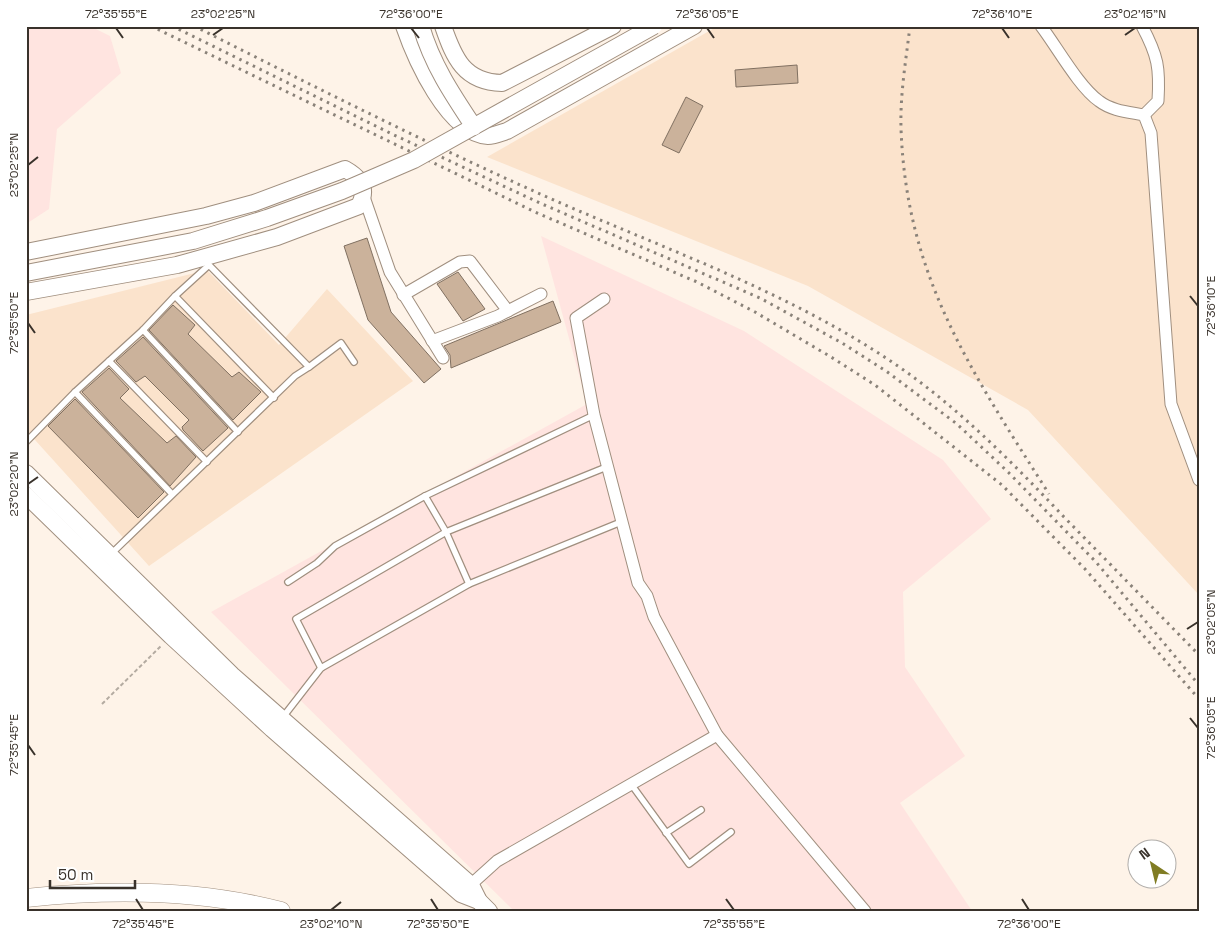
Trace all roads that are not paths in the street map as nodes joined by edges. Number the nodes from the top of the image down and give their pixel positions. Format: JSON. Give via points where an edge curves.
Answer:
{"nodes":[{"id":1,"x":404,"y":26,"type":"edge"},
{"id":2,"x":422,"y":26,"type":"edge"},
{"id":3,"x":443,"y":26,"type":"edge"},
{"id":4,"x":613,"y":26,"type":"edge"},
{"id":5,"x":654,"y":26,"type":"edge"},
{"id":6,"x":694,"y":26,"type":"edge"},
{"id":7,"x":1042,"y":26,"type":"edge"},
{"id":8,"x":1142,"y":26,"type":"edge"},
{"id":9,"x":463,"y":68,"type":"junction"},
{"id":10,"x":430,"y":88,"type":"junction"},
{"id":11,"x":1144,"y":115,"type":"junction"},
{"id":12,"x":474,"y":127,"type":"junction"},
{"id":13,"x":364,"y":197,"type":"junction"},
{"id":14,"x":26,"y":252,"type":"edge"},
{"id":15,"x":26,"y":273,"type":"edge"},
{"id":16,"x":26,"y":292,"type":"edge"},
{"id":17,"x":541,"y":294,"type":"dead end"},
{"id":18,"x":403,"y":295,"type":"junction"},
{"id":19,"x":175,"y":296,"type":"junction"},
{"id":20,"x":604,"y":299,"type":"dead end"},
{"id":21,"x":508,"y":311,"type":"junction"},
{"id":22,"x":143,"y":330,"type":"junction"},
{"id":23,"x":432,"y":341,"type":"junction"},
{"id":24,"x":443,"y":358,"type":"dead end"},
{"id":25,"x":109,"y":361,"type":"junction"},
{"id":26,"x":354,"y":362,"type":"dead end"},
{"id":27,"x":309,"y":368,"type":"junction"},
{"id":28,"x":75,"y":392,"type":"junction"},
{"id":29,"x":274,"y":398,"type":"junction"},
{"id":30,"x":594,"y":415,"type":"junction"},
{"id":31,"x":238,"y":432,"type":"junction"},
{"id":32,"x":26,"y":442,"type":"edge"},
{"id":33,"x":207,"y":462,"type":"junction"},
{"id":34,"x":609,"y":466,"type":"junction"},
{"id":35,"x":26,"y":473,"type":"edge"},
{"id":36,"x":1199,"y":480,"type":"edge"},
{"id":37,"x":172,"y":494,"type":"junction"},
{"id":38,"x":425,"y":496,"type":"junction"},
{"id":39,"x":28,"y":500,"type":"edge"},
{"id":40,"x":621,"y":522,"type":"junction"},
{"id":41,"x":446,"y":532,"type":"junction"},
{"id":42,"x":110,"y":555,"type":"junction"},
{"id":43,"x":288,"y":582,"type":"dead end"},
{"id":44,"x":469,"y":584,"type":"junction"},
{"id":45,"x":321,"y":668,"type":"junction"},
{"id":46,"x":276,"y":724,"type":"junction"},
{"id":47,"x":717,"y":735,"type":"junction"},
{"id":48,"x":631,"y":784,"type":"junction"},
{"id":49,"x":701,"y":810,"type":"dead end"},
{"id":50,"x":731,"y":832,"type":"dead end"},
{"id":51,"x":666,"y":833,"type":"junction"},
{"id":52,"x":466,"y":889,"type":"junction"},
{"id":53,"x":26,"y":898,"type":"edge"},
{"id":54,"x":484,"y":906,"type":"edge"},
{"id":55,"x":282,"y":911,"type":"edge"},
{"id":56,"x":865,"y":911,"type":"edge"}],
"edges":[{"from":1,"to":10,"type":"street"},
{"from":2,"to":12,"type":"street","bridge":true,"via":[[428,49],[441,76]]},
{"from":3,"to":9,"type":"street"},
{"from":4,"to":9,"type":"street","via":[[502,83],[487,83]]},
{"from":5,"to":12,"type":"street","bridge":true},
{"from":6,"to":10,"type":"street","via":[[506,131],[488,136],[463,125]]},
{"from":7,"to":11,"type":"street","via":[[1100,102],[1118,110]]},
{"from":8,"to":11,"type":"street","via":[[1160,71],[1158,101]]},
{"from":9,"to":10,"type":"street"},
{"from":11,"to":36,"type":"street","via":[[1151,133],[1171,404]]},
{"from":12,"to":15,"type":"street","bridge":true,"via":[[414,160],[267,218],[193,241]]},
{"from":13,"to":14,"type":"street","via":[[359,179],[345,169],[254,203],[206,216]]},
{"from":13,"to":16,"type":"street","via":[[359,206],[277,237],[177,265]]},
{"from":13,"to":18,"type":"street","via":[[390,272]]},
{"from":17,"to":21,"type":"street"},
{"from":18,"to":21,"type":"street","via":[[460,262],[470,261]]},
{"from":18,"to":23,"type":"street"},
{"from":19,"to":22,"type":"lane"},
{"from":19,"to":27,"type":"lane","via":[[209,265]]},
{"from":19,"to":29,"type":"lane"},
{"from":20,"to":30,"type":"street","via":[[576,318]]},
{"from":21,"to":23,"type":"street"},
{"from":22,"to":25,"type":"lane"},
{"from":22,"to":31,"type":"lane"},
{"from":23,"to":24,"type":"street"},
{"from":25,"to":28,"type":"lane"},
{"from":25,"to":33,"type":"lane"},
{"from":26,"to":27,"type":"lane","via":[[341,343]]},
{"from":27,"to":29,"type":"lane","via":[[295,376]]},
{"from":28,"to":32,"type":"lane"},
{"from":28,"to":37,"type":"lane"},
{"from":29,"to":31,"type":"lane"},
{"from":30,"to":34,"type":"street"},
{"from":30,"to":38,"type":"lane"},
{"from":31,"to":33,"type":"lane"},
{"from":33,"to":37,"type":"lane"},
{"from":34,"to":40,"type":"street"},
{"from":34,"to":41,"type":"lane"},
{"from":35,"to":42,"type":"street"},
{"from":37,"to":42,"type":"lane"},
{"from":38,"to":41,"type":"lane"},
{"from":38,"to":43,"type":"lane","via":[[335,546],[317,563]]},
{"from":39,"to":46,"type":"street","via":[[171,636]]},
{"from":40,"to":44,"type":"lane"},
{"from":40,"to":47,"type":"street","via":[[638,583]]},
{"from":41,"to":44,"type":"lane"},
{"from":41,"to":45,"type":"lane","via":[[296,619]]},
{"from":42,"to":46,"type":"street"},
{"from":44,"to":45,"type":"lane"},
{"from":45,"to":46,"type":"lane"},
{"from":46,"to":52,"type":"street"},
{"from":47,"to":48,"type":"street"},
{"from":47,"to":56,"type":"street"},
{"from":48,"to":51,"type":"lane"},
{"from":48,"to":52,"type":"street","via":[[497,861]]},
{"from":49,"to":51,"type":"lane"},
{"from":50,"to":51,"type":"lane","via":[[689,864]]},
{"from":52,"to":54,"type":"street"},
{"from":53,"to":55,"type":"main road","via":[[133,892],[201,896]]}]}
